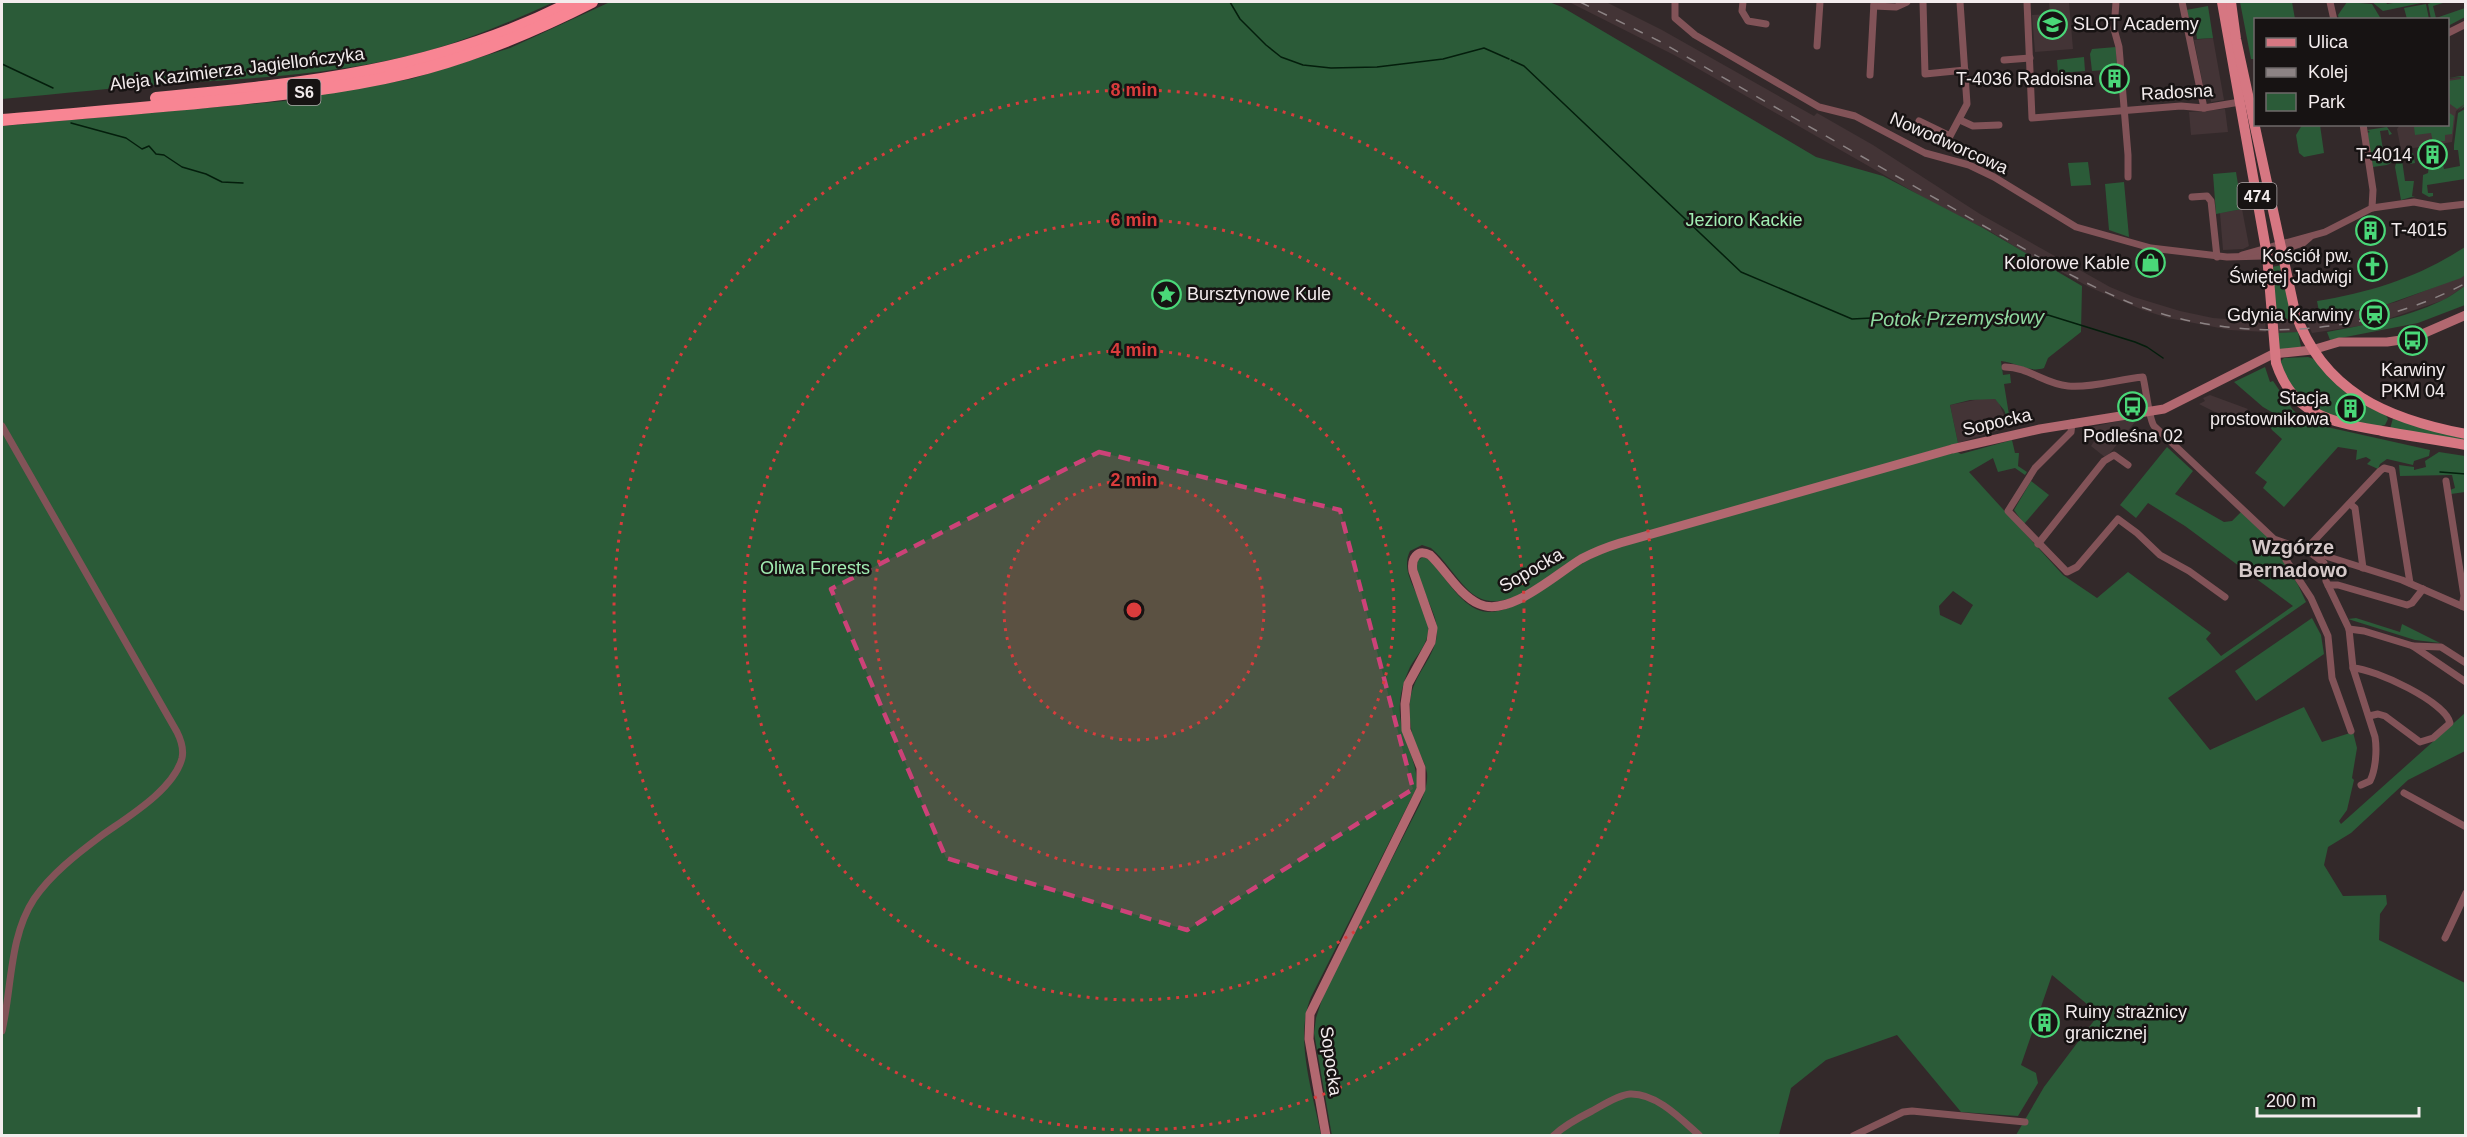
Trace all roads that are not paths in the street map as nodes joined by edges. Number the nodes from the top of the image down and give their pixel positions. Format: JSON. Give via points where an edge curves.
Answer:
{"nodes":[{"id":1,"x":572,"y":2,"type":"edge"},
{"id":2,"x":592,"y":2,"type":"edge"},
{"id":3,"x":1675,"y":2,"type":"edge"},
{"id":4,"x":1743,"y":2,"type":"edge"},
{"id":5,"x":1820,"y":2,"type":"edge"},
{"id":6,"x":1907,"y":2,"type":"edge"},
{"id":7,"x":1923,"y":2,"type":"edge"},
{"id":8,"x":1960,"y":2,"type":"edge"},
{"id":9,"x":2027,"y":2,"type":"edge"},
{"id":10,"x":2116,"y":2,"type":"edge"},
{"id":11,"x":2182,"y":2,"type":"edge"},
{"id":12,"x":2222,"y":2,"type":"edge"},
{"id":13,"x":2231,"y":2,"type":"edge"},
{"id":14,"x":2330,"y":2,"type":"edge"},
{"id":15,"x":1874,"y":4,"type":"edge"},
{"id":16,"x":2334,"y":18,"type":"edge"},
{"id":17,"x":1766,"y":24,"type":"dead end"},
{"id":18,"x":2466,"y":24,"type":"edge"},
{"id":19,"x":2449,"y":32,"type":"edge"},
{"id":20,"x":1817,"y":46,"type":"dead end"},
{"id":21,"x":2030,"y":58,"type":"junction"},
{"id":22,"x":2004,"y":60,"type":"dead end"},
{"id":23,"x":1965,"y":70,"type":"junction"},
{"id":24,"x":1870,"y":75,"type":"dead end"},
{"id":25,"x":2240,"y":102,"type":"junction"},
{"id":26,"x":2204,"y":108,"type":"junction"},
{"id":27,"x":2124,"y":110,"type":"junction"},
{"id":28,"x":2,"y":112,"type":"edge"},
{"id":29,"x":2,"y":120,"type":"edge"},
{"id":30,"x":1960,"y":120,"type":"junction"},
{"id":31,"x":1920,"y":122,"type":"dead end"},
{"id":32,"x":2254,"y":123,"type":"edge"},
{"id":33,"x":1999,"y":125,"type":"dead end"},
{"id":34,"x":2255,"y":126,"type":"edge"},
{"id":35,"x":2363,"y":126,"type":"edge"},
{"id":36,"x":2128,"y":177,"type":"dead end"},
{"id":37,"x":2192,"y":197,"type":"dead end"},
{"id":38,"x":2466,"y":204,"type":"edge"},
{"id":39,"x":2372,"y":208,"type":"junction"},
{"id":40,"x":2281,"y":247,"type":"junction"},
{"id":41,"x":2267,"y":251,"type":"junction"},
{"id":42,"x":2217,"y":257,"type":"junction"},
{"id":43,"x":2466,"y":315,"type":"edge"},
{"id":44,"x":2310,"y":347,"type":"junction"},
{"id":45,"x":2275,"y":349,"type":"junction"},
{"id":46,"x":2005,"y":367,"type":"dead end"},
{"id":47,"x":2149,"y":412,"type":"junction"},
{"id":48,"x":2390,"y":412,"type":"junction"},
{"id":49,"x":2072,"y":423,"type":"junction"},
{"id":50,"x":2,"y":426,"type":"edge"},
{"id":51,"x":2384,"y":431,"type":"junction"},
{"id":52,"x":2466,"y":434,"type":"edge"},
{"id":53,"x":2466,"y":445,"type":"edge"},
{"id":54,"x":2128,"y":465,"type":"dead end"},
{"id":55,"x":2446,"y":481,"type":"dead end"},
{"id":56,"x":2350,"y":504,"type":"junction"},
{"id":57,"x":2038,"y":544,"type":"junction"},
{"id":58,"x":2283,"y":544,"type":"junction"},
{"id":59,"x":2308,"y":551,"type":"junction"},
{"id":60,"x":2363,"y":568,"type":"junction"},
{"id":61,"x":2410,"y":584,"type":"junction"},
{"id":62,"x":2328,"y":585,"type":"junction"},
{"id":63,"x":2423,"y":590,"type":"junction"},
{"id":64,"x":2225,"y":597,"type":"dead end"},
{"id":65,"x":2464,"y":607,"type":"edge"},
{"id":66,"x":2349,"y":629,"type":"junction"},
{"id":67,"x":2413,"y":646,"type":"junction"},
{"id":68,"x":2466,"y":663,"type":"edge"},
{"id":69,"x":2353,"y":668,"type":"junction"},
{"id":70,"x":2466,"y":682,"type":"edge"},
{"id":71,"x":2369,"y":716,"type":"junction"},
{"id":72,"x":2351,"y":731,"type":"dead end"},
{"id":73,"x":2361,"y":785,"type":"dead end"},
{"id":74,"x":2404,"y":793,"type":"dead end"},
{"id":75,"x":2466,"y":827,"type":"edge"},
{"id":76,"x":2466,"y":893,"type":"edge"},
{"id":77,"x":2445,"y":938,"type":"dead end"},
{"id":78,"x":2,"y":1031,"type":"edge"},
{"id":79,"x":2025,"y":1122,"type":"dead end"},
{"id":80,"x":1326,"y":1136,"type":"edge"},
{"id":81,"x":1553,"y":1136,"type":"edge"},
{"id":82,"x":1701,"y":1136,"type":"edge"},
{"id":83,"x":1853,"y":1136,"type":"edge"}],
"edges":[{"from":1,"to":28,"type":"highway","name":"Aleja Kazimierza Jagiellończyka","number":"S6","via":[[460,48],[366,73],[296,84]]},
{"from":2,"to":29,"type":"highway","name":"Aleja Kazimierza Jagiellończyka","number":"S6","via":[[481,51],[360,83]]},
{"from":3,"to":42,"type":"street","name":"Nowodworcowa","via":[[1675,18],[1695,34],[1819,107],[1855,116],[1925,153],[1969,165],[2076,226],[2151,248]]},
{"from":4,"to":17,"type":"street","via":[[1742,12],[1748,21]]},
{"from":5,"to":20,"type":"street"},
{"from":6,"to":15,"type":"street","via":[[1896,6]]},
{"from":7,"to":23,"type":"street","via":[[1925,74]]},
{"from":8,"to":23,"type":"street"},
{"from":9,"to":21,"type":"street","name":"Radosna"},
{"from":10,"to":27,"type":"street","via":[[2114,29]]},
{"from":11,"to":26,"type":"street"},
{"from":12,"to":25,"type":"main road","number":"474"},
{"from":13,"to":32,"type":"main road","number":"474"},
{"from":14,"to":16,"type":"street"},
{"from":15,"to":24,"type":"street"},
{"from":18,"to":19,"type":"street"},
{"from":21,"to":22,"type":"street"},
{"from":21,"to":27,"type":"street","name":"Radosna","via":[[2032,118]]},
{"from":23,"to":30,"type":"street","via":[[1967,104]]},
{"from":25,"to":26,"type":"street","name":"Radosna"},
{"from":25,"to":41,"type":"main road","number":"474"},
{"from":26,"to":27,"type":"street","name":"Radosna"},
{"from":27,"to":36,"type":"street"},
{"from":30,"to":31,"type":"street","via":[[1949,136]]},
{"from":30,"to":33,"type":"street","via":[[1973,126]]},
{"from":34,"to":40,"type":"main road","number":"474"},
{"from":35,"to":39,"type":"street"},
{"from":37,"to":42,"type":"street","via":[[2207,196],[2211,201]]},
{"from":38,"to":39,"type":"street","name":"Nowodworcowa","via":[[2440,207],[2414,202]]},
{"from":39,"to":40,"type":"street","name":"Nowodworcowa","via":[[2303,243]]},
{"from":40,"to":41,"type":"street","name":"Nowodworcowa"},
{"from":40,"to":44,"type":"main road","number":"474","via":[[2295,312]]},
{"from":41,"to":42,"type":"street","name":"Nowodworcowa"},
{"from":41,"to":45,"type":"main road","number":"474"},
{"from":43,"to":44,"type":"main road","name":"Sopocka","via":[[2401,340]]},
{"from":44,"to":45,"type":"main road","name":"Sopocka"},
{"from":44,"to":48,"type":"main road","number":"474","via":[[2348,389]]},
{"from":45,"to":47,"type":"main road","name":"Sopocka","via":[[2174,405]]},
{"from":45,"to":51,"type":"main road","number":"474","via":[[2286,385],[2307,408],[2335,422]]},
{"from":46,"to":47,"type":"street","via":[[2068,386],[2143,377]]},
{"from":47,"to":49,"type":"main road","name":"Sopocka"},
{"from":47,"to":58,"type":"street","via":[[2154,426],[2263,530]]},
{"from":48,"to":51,"type":"main road","via":[[2391,421]]},
{"from":48,"to":52,"type":"main road","number":"474"},
{"from":49,"to":57,"type":"street","via":[[2071,432],[2035,468],[2008,511]]},
{"from":49,"to":80,"type":"main road","name":"Sopocka","via":[[1940,452],[1611,546],[1582,559],[1532,592],[1497,607],[1470,598],[1430,555],[1416,555],[1413,571],[1433,628],[1431,642],[1411,678],[1405,704],[1406,730],[1421,768],[1421,789],[1310,1014],[1309,1039]]},
{"from":50,"to":78,"type":"street","via":[[177,732],[183,754],[177,771],[160,791],[79,854],[36,897],[27,911],[16,946]]},
{"from":51,"to":53,"type":"main road","number":"474"},
{"from":54,"to":57,"type":"street","via":[[2114,455],[2104,461]]},
{"from":55,"to":65,"type":"street"},
{"from":56,"to":59,"type":"street"},
{"from":56,"to":60,"type":"street","via":[[2355,508]]},
{"from":56,"to":61,"type":"street","via":[[2380,471],[2392,470]]},
{"from":57,"to":64,"type":"street","via":[[2062,570],[2071,572],[2118,519],[2160,555]]},
{"from":58,"to":59,"type":"street"},
{"from":58,"to":72,"type":"street","via":[[2286,560],[2311,598],[2328,636],[2330,668]]},
{"from":59,"to":60,"type":"street"},
{"from":59,"to":62,"type":"street","via":[[2324,563]]},
{"from":60,"to":61,"type":"street"},
{"from":61,"to":63,"type":"street"},
{"from":62,"to":63,"type":"street","via":[[2407,605]]},
{"from":62,"to":66,"type":"street"},
{"from":63,"to":65,"type":"street"},
{"from":66,"to":67,"type":"street"},
{"from":66,"to":69,"type":"street"},
{"from":67,"to":68,"type":"street","via":[[2440,647]]},
{"from":67,"to":70,"type":"street"},
{"from":69,"to":71,"type":"street"},
{"from":69,"to":71,"type":"street","via":[[2386,676],[2409,688],[2447,715],[2450,723],[2433,738],[2420,742],[2385,716]]},
{"from":71,"to":73,"type":"street","via":[[2376,745],[2373,775]]},
{"from":74,"to":75,"type":"street"},
{"from":76,"to":77,"type":"street"},
{"from":79,"to":83,"type":"street","via":[[1912,1111]]},
{"from":81,"to":82,"type":"street","via":[[1605,1104],[1631,1094],[1650,1099],[1672,1112]]}]}
